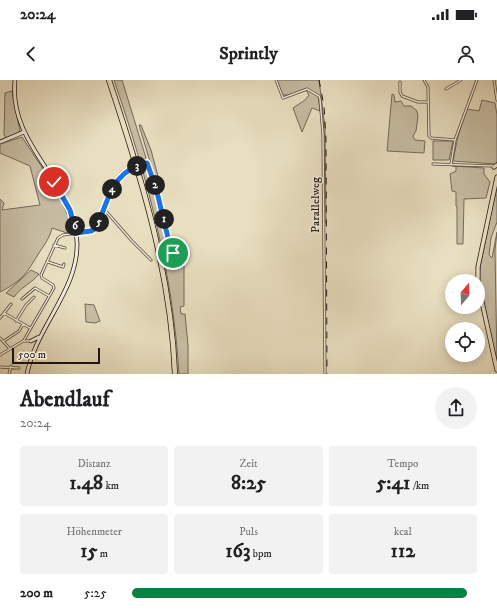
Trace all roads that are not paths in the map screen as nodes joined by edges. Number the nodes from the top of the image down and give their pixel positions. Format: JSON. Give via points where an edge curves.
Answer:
{"nodes":[{"id":1,"x":15,"y":80,"type":"edge"},
{"id":2,"x":111,"y":80,"type":"edge"},
{"id":3,"x":276,"y":80,"type":"edge"},
{"id":4,"x":424,"y":80,"type":"edge"},
{"id":5,"x":461,"y":80,"type":"edge"},
{"id":6,"x":477,"y":80,"type":"edge"},
{"id":7,"x":494,"y":80,"type":"edge"},
{"id":8,"x":400,"y":82,"type":"dead end"},
{"id":9,"x":446,"y":89,"type":"dead end"},
{"id":10,"x":497,"y":100,"type":"edge"},
{"id":11,"x":428,"y":102,"type":"junction"},
{"id":12,"x":20,"y":124,"type":"junction"},
{"id":13,"x":24,"y":132,"type":"junction"},
{"id":14,"x":19,"y":134,"type":"junction"},
{"id":15,"x":455,"y":140,"type":"junction"},
{"id":16,"x":0,"y":142,"type":"edge"},
{"id":17,"x":433,"y":164,"type":"dead end"},
{"id":18,"x":451,"y":164,"type":"junction"},
{"id":19,"x":496,"y":166,"type":"edge"},
{"id":20,"x":497,"y":177,"type":"edge"},
{"id":21,"x":104,"y":209,"type":"junction"},
{"id":22,"x":76,"y":233,"type":"junction"},
{"id":23,"x":54,"y":245,"type":"junction"},
{"id":24,"x":65,"y":248,"type":"dead end"},
{"id":25,"x":182,"y":253,"type":"dead end"},
{"id":26,"x":151,"y":260,"type":"dead end"},
{"id":27,"x":48,"y":262,"type":"junction"},
{"id":28,"x":64,"y":264,"type":"dead end"},
{"id":29,"x":478,"y":274,"type":"edge"},
{"id":30,"x":49,"y":296,"type":"junction"},
{"id":31,"x":34,"y":297,"type":"dead end"},
{"id":32,"x":22,"y":299,"type":"dead end"},
{"id":33,"x":11,"y":304,"type":"dead end"},
{"id":34,"x":4,"y":313,"type":"junction"},
{"id":35,"x":485,"y":314,"type":"edge"},
{"id":36,"x":0,"y":318,"type":"edge"},
{"id":37,"x":16,"y":321,"type":"junction"},
{"id":38,"x":23,"y":324,"type":"junction"},
{"id":39,"x":30,"y":328,"type":"junction"},
{"id":40,"x":40,"y":335,"type":"junction"},
{"id":41,"x":0,"y":338,"type":"edge"},
{"id":42,"x":24,"y":340,"type":"junction"},
{"id":43,"x":4,"y":341,"type":"junction"},
{"id":44,"x":31,"y":341,"type":"junction"},
{"id":45,"x":37,"y":341,"type":"junction"},
{"id":46,"x":10,"y":349,"type":"junction"},
{"id":47,"x":1,"y":353,"type":"edge"},
{"id":48,"x":11,"y":366,"type":"junction"},
{"id":49,"x":0,"y":367,"type":"edge"},
{"id":50,"x":19,"y":368,"type":"dead end"},
{"id":51,"x":497,"y":370,"type":"edge"},
{"id":52,"x":9,"y":374,"type":"edge"},
{"id":53,"x":27,"y":374,"type":"edge"},
{"id":54,"x":177,"y":374,"type":"edge"},
{"id":55,"x":325,"y":374,"type":"edge"}],
"edges":[{"from":1,"to":12,"type":"main road","via":[[15,105]]},
{"from":2,"to":54,"type":"highway","via":[[141,172],[161,250],[171,304]]},
{"from":3,"to":55,"type":"street","name":"Parallelweg","via":[[283,98],[306,89],[320,99],[323,135]]},
{"from":4,"to":11,"type":"street","via":[[427,83]]},
{"from":5,"to":9,"type":"street"},
{"from":6,"to":15,"type":"street"},
{"from":7,"to":10,"type":"street"},
{"from":8,"to":11,"type":"street","via":[[402,96],[418,102]]},
{"from":11,"to":15,"type":"street","via":[[429,138]]},
{"from":12,"to":13,"type":"main road"},
{"from":12,"to":14,"type":"main road"},
{"from":13,"to":14,"type":"main road"},
{"from":13,"to":22,"type":"main road","via":[[65,200],[72,214]]},
{"from":14,"to":16,"type":"main road"},
{"from":15,"to":18,"type":"street"},
{"from":17,"to":18,"type":"street"},
{"from":18,"to":19,"type":"street"},
{"from":20,"to":29,"type":"main road"},
{"from":21,"to":22,"type":"street","via":[[94,230]]},
{"from":21,"to":25,"type":"street","bridge":true,"via":[[121,175],[144,163],[149,165],[171,250],[173,253]]},
{"from":21,"to":26,"type":"street"},
{"from":22,"to":23,"type":"street","via":[[61,236]]},
{"from":22,"to":40,"type":"main road","via":[[77,252],[73,273]]},
{"from":23,"to":24,"type":"street"},
{"from":23,"to":27,"type":"street"},
{"from":27,"to":28,"type":"street","via":[[62,268]]},
{"from":27,"to":30,"type":"street","via":[[41,275],[54,286]]},
{"from":30,"to":32,"type":"street","via":[[35,288]]},
{"from":30,"to":39,"type":"street"},
{"from":31,"to":37,"type":"street"},
{"from":33,"to":34,"type":"street"},
{"from":34,"to":36,"type":"street"},
{"from":34,"to":37,"type":"street"},
{"from":35,"to":51,"type":"main road"},
{"from":37,"to":38,"type":"street"},
{"from":38,"to":39,"type":"street"},
{"from":38,"to":43,"type":"street","via":[[19,331]]},
{"from":39,"to":42,"type":"street"},
{"from":40,"to":44,"type":"main road"},
{"from":40,"to":45,"type":"main road"},
{"from":41,"to":43,"type":"street"},
{"from":42,"to":44,"type":"street"},
{"from":42,"to":46,"type":"street"},
{"from":43,"to":46,"type":"street"},
{"from":44,"to":45,"type":"street"},
{"from":45,"to":53,"type":"main road"},
{"from":46,"to":47,"type":"street"},
{"from":48,"to":49,"type":"street"},
{"from":48,"to":50,"type":"street"},
{"from":48,"to":52,"type":"street"}]}
